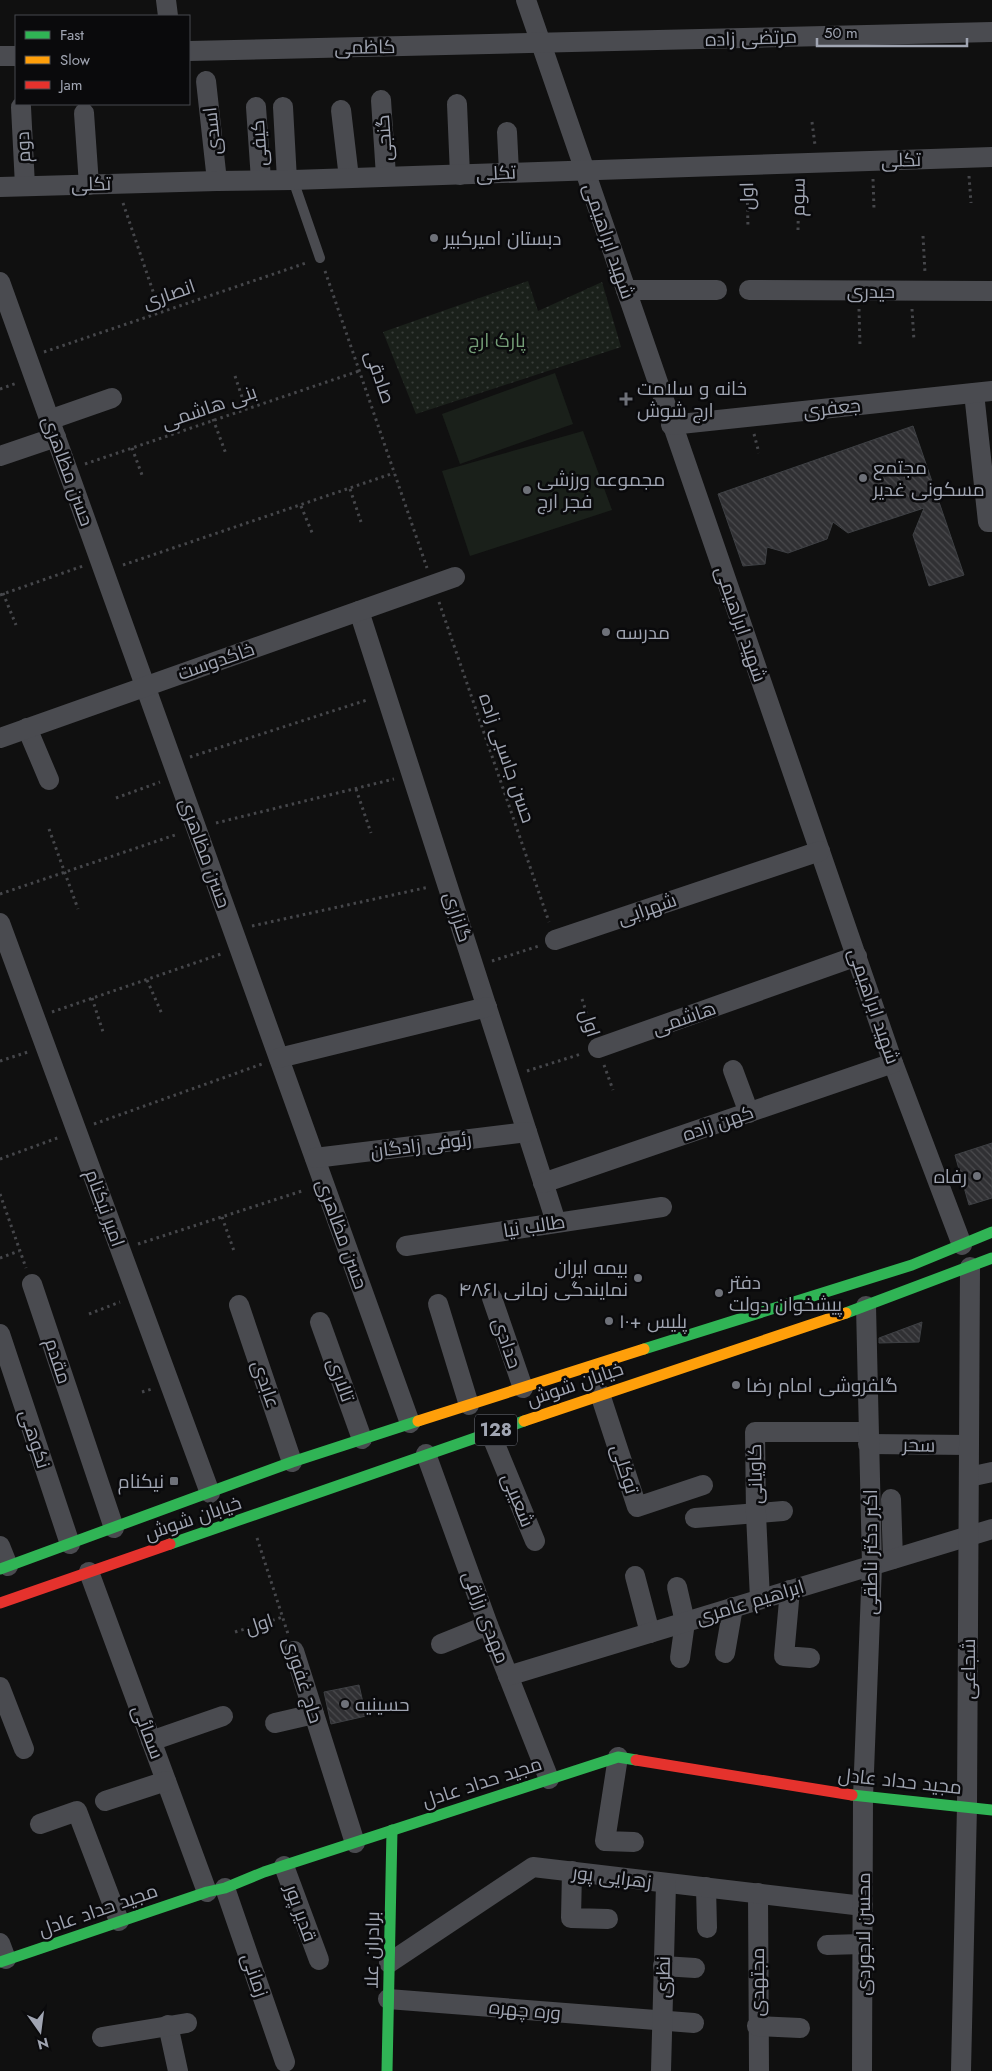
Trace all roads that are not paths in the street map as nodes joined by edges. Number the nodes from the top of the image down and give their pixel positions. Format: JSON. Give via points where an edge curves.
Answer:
{"nodes":[{"id":1,"x":166,"y":0,"type":"edge"},
{"id":2,"x":526,"y":0,"type":"edge"},
{"id":3,"x":168,"y":15,"type":"edge"},
{"id":4,"x":992,"y":32,"type":"edge"},
{"id":5,"x":541,"y":44,"type":"junction"},
{"id":6,"x":190,"y":51,"type":"edge"},
{"id":7,"x":0,"y":56,"type":"edge"},
{"id":8,"x":15,"y":56,"type":"edge"},
{"id":9,"x":206,"y":82,"type":"dead end"},
{"id":10,"x":381,"y":100,"type":"dead end"},
{"id":11,"x":457,"y":104,"type":"dead end"},
{"id":12,"x":21,"y":107,"type":"dead end"},
{"id":13,"x":256,"y":107,"type":"dead end"},
{"id":14,"x":283,"y":107,"type":"dead end"},
{"id":15,"x":341,"y":110,"type":"dead end"},
{"id":16,"x":84,"y":113,"type":"dead end"},
{"id":17,"x":507,"y":132,"type":"dead end"},
{"id":18,"x":992,"y":158,"type":"edge"},
{"id":19,"x":584,"y":170,"type":"junction"},
{"id":20,"x":509,"y":172,"type":"junction"},
{"id":21,"x":460,"y":175,"type":"junction"},
{"id":22,"x":386,"y":176,"type":"junction"},
{"id":23,"x":348,"y":178,"type":"junction"},
{"id":24,"x":261,"y":180,"type":"junction"},
{"id":25,"x":290,"y":180,"type":"junction"},
{"id":26,"x":217,"y":181,"type":"junction"},
{"id":27,"x":88,"y":184,"type":"junction"},
{"id":28,"x":25,"y":186,"type":"junction"},
{"id":29,"x":0,"y":187,"type":"edge"},
{"id":30,"x":320,"y":258,"type":"road end"},
{"id":31,"x":0,"y":282,"type":"edge"},
{"id":32,"x":626,"y":290,"type":"junction"},
{"id":33,"x":717,"y":290,"type":"dead end"},
{"id":34,"x":749,"y":290,"type":"dead end"},
{"id":35,"x":992,"y":291,"type":"edge"},
{"id":36,"x":4,"y":309,"type":"edge"},
{"id":37,"x":983,"y":392,"type":"edge"},
{"id":38,"x":112,"y":398,"type":"dead end"},
{"id":39,"x":671,"y":424,"type":"junction"},
{"id":40,"x":53,"y":429,"type":"junction"},
{"id":41,"x":0,"y":456,"type":"edge"},
{"id":42,"x":992,"y":522,"type":"edge"},
{"id":43,"x":455,"y":577,"type":"dead end"},
{"id":44,"x":359,"y":611,"type":"junction"},
{"id":45,"x":146,"y":686,"type":"junction"},
{"id":46,"x":27,"y":728,"type":"junction"},
{"id":47,"x":0,"y":738,"type":"edge"},
{"id":48,"x":49,"y":780,"type":"dead end"},
{"id":49,"x":820,"y":851,"type":"junction"},
{"id":50,"x":0,"y":923,"type":"edge"},
{"id":51,"x":555,"y":940,"type":"road end"},
{"id":52,"x":857,"y":956,"type":"junction"},
{"id":53,"x":487,"y":1007,"type":"junction"},
{"id":54,"x":598,"y":1048,"type":"road end"},
{"id":55,"x":279,"y":1058,"type":"junction"},
{"id":56,"x":893,"y":1063,"type":"junction"},
{"id":57,"x":733,"y":1070,"type":"dead end"},
{"id":58,"x":749,"y":1112,"type":"junction"},
{"id":59,"x":527,"y":1132,"type":"junction"},
{"id":60,"x":315,"y":1158,"type":"junction"},
{"id":61,"x":543,"y":1183,"type":"junction"},
{"id":62,"x":662,"y":1208,"type":"dead end"},
{"id":63,"x":556,"y":1222,"type":"junction"},
{"id":64,"x":992,"y":1232,"type":"edge"},
{"id":65,"x":962,"y":1245,"type":"junction"},
{"id":66,"x":406,"y":1246,"type":"dead end"},
{"id":67,"x":992,"y":1258,"type":"edge"},
{"id":68,"x":970,"y":1267,"type":"junction"},
{"id":69,"x":32,"y":1284,"type":"road end"},
{"id":70,"x":492,"y":1298,"type":"dead end"},
{"id":71,"x":438,"y":1304,"type":"dead end"},
{"id":72,"x":239,"y":1305,"type":"dead end"},
{"id":73,"x":866,"y":1306,"type":"junction"},
{"id":74,"x":320,"y":1322,"type":"dead end"},
{"id":75,"x":0,"y":1334,"type":"edge"},
{"id":76,"x":523,"y":1388,"type":"junction"},
{"id":77,"x":600,"y":1394,"type":"junction"},
{"id":78,"x":468,"y":1405,"type":"junction"},
{"id":79,"x":410,"y":1422,"type":"junction"},
{"id":80,"x":490,"y":1432,"type":"junction"},
{"id":81,"x":868,"y":1438,"type":"junction"},
{"id":82,"x":362,"y":1439,"type":"junction"},
{"id":83,"x":969,"y":1445,"type":"junction"},
{"id":84,"x":426,"y":1454,"type":"junction"},
{"id":85,"x":292,"y":1462,"type":"junction"},
{"id":86,"x":992,"y":1472,"type":"edge"},
{"id":87,"x":969,"y":1477,"type":"junction"},
{"id":88,"x":703,"y":1485,"type":"dead end"},
{"id":89,"x":210,"y":1493,"type":"junction"},
{"id":90,"x":891,"y":1499,"type":"dead end"},
{"id":91,"x":783,"y":1511,"type":"dead end"},
{"id":92,"x":756,"y":1514,"type":"junction"},
{"id":93,"x":695,"y":1518,"type":"dead end"},
{"id":94,"x":114,"y":1528,"type":"junction"},
{"id":95,"x":992,"y":1529,"type":"edge"},
{"id":96,"x":969,"y":1536,"type":"junction"},
{"id":97,"x":535,"y":1541,"type":"dead end"},
{"id":98,"x":70,"y":1544,"type":"junction"},
{"id":99,"x":0,"y":1546,"type":"edge"},
{"id":100,"x":893,"y":1559,"type":"junction"},
{"id":101,"x":872,"y":1565,"type":"junction"},
{"id":102,"x":4,"y":1568,"type":"edge"},
{"id":103,"x":89,"y":1572,"type":"junction"},
{"id":104,"x":635,"y":1576,"type":"dead end"},
{"id":105,"x":677,"y":1587,"type":"dead end"},
{"id":106,"x":790,"y":1590,"type":"junction"},
{"id":107,"x":760,"y":1599,"type":"junction"},
{"id":108,"x":0,"y":1603,"type":"edge"},
{"id":109,"x":733,"y":1607,"type":"junction"},
{"id":110,"x":685,"y":1622,"type":"junction"},
{"id":111,"x":488,"y":1625,"type":"junction"},
{"id":112,"x":650,"y":1632,"type":"junction"},
{"id":113,"x":441,"y":1644,"type":"dead end"},
{"id":114,"x":294,"y":1652,"type":"road end"},
{"id":115,"x":725,"y":1653,"type":"dead end"},
{"id":116,"x":680,"y":1658,"type":"dead end"},
{"id":117,"x":810,"y":1658,"type":"dead end"},
{"id":118,"x":508,"y":1676,"type":"junction"},
{"id":119,"x":0,"y":1687,"type":"edge"},
{"id":120,"x":314,"y":1714,"type":"junction"},
{"id":121,"x":223,"y":1716,"type":"dead end"},
{"id":122,"x":275,"y":1723,"type":"dead end"},
{"id":123,"x":151,"y":1741,"type":"junction"},
{"id":124,"x":24,"y":1749,"type":"dead end"},
{"id":125,"x":618,"y":1757,"type":"junction"},
{"id":126,"x":549,"y":1779,"type":"junction"},
{"id":127,"x":166,"y":1781,"type":"junction"},
{"id":128,"x":863,"y":1797,"type":"junction"},
{"id":129,"x":105,"y":1801,"type":"dead end"},
{"id":130,"x":967,"y":1806,"type":"junction"},
{"id":131,"x":992,"y":1810,"type":"edge"},
{"id":132,"x":40,"y":1824,"type":"dead end"},
{"id":133,"x":392,"y":1830,"type":"junction"},
{"id":134,"x":634,"y":1842,"type":"dead end"},
{"id":135,"x":355,"y":1843,"type":"junction"},
{"id":136,"x":284,"y":1866,"type":"junction"},
{"id":137,"x":572,"y":1872,"type":"junction"},
{"id":138,"x":666,"y":1884,"type":"junction"},
{"id":139,"x":706,"y":1887,"type":"junction"},
{"id":140,"x":216,"y":1890,"type":"junction"},
{"id":141,"x":758,"y":1893,"type":"junction"},
{"id":142,"x":862,"y":1906,"type":"junction"},
{"id":143,"x":608,"y":1919,"type":"dead end"},
{"id":144,"x":119,"y":1921,"type":"junction"},
{"id":145,"x":707,"y":1928,"type":"dead end"},
{"id":146,"x":862,"y":1944,"type":"junction"},
{"id":147,"x":827,"y":1945,"type":"dead end"},
{"id":148,"x":2,"y":1955,"type":"edge"},
{"id":149,"x":319,"y":1960,"type":"dead end"},
{"id":150,"x":389,"y":1962,"type":"junction"},
{"id":151,"x":662,"y":1966,"type":"junction"},
{"id":152,"x":695,"y":1968,"type":"dead end"},
{"id":153,"x":388,"y":1999,"type":"junction"},
{"id":154,"x":662,"y":2021,"type":"junction"},
{"id":155,"x":694,"y":2023,"type":"dead end"},
{"id":156,"x":757,"y":2026,"type":"junction"},
{"id":157,"x":800,"y":2028,"type":"dead end"},
{"id":158,"x":102,"y":2037,"type":"dead end"},
{"id":159,"x":285,"y":2062,"type":"dead end"},
{"id":160,"x":178,"y":2071,"type":"edge"},
{"id":161,"x":387,"y":2071,"type":"edge"},
{"id":162,"x":661,"y":2071,"type":"edge"},
{"id":163,"x":758,"y":2071,"type":"edge"},
{"id":164,"x":862,"y":2071,"type":"edge"},
{"id":165,"x":961,"y":2071,"type":"edge"}],
"edges":[{"from":1,"to":3,"type":"street"},
{"from":2,"to":5,"type":"street","name":"شهید ابراهیمی"},
{"from":4,"to":5,"type":"street","name":"مرتضی زاده"},
{"from":5,"to":6,"type":"street","name":"کاظمی"},
{"from":5,"to":19,"type":"street","name":"شهید ابراهیمی"},
{"from":7,"to":8,"type":"street"},
{"from":9,"to":26,"type":"street","name":"اسدی"},
{"from":10,"to":22,"type":"street","name":"گنجی"},
{"from":11,"to":21,"type":"street"},
{"from":12,"to":28,"type":"street","name":"دوم"},
{"from":13,"to":24,"type":"street","name":"کیفی"},
{"from":14,"to":25,"type":"street"},
{"from":15,"to":23,"type":"street"},
{"from":16,"to":27,"type":"street"},
{"from":17,"to":20,"type":"street"},
{"from":18,"to":19,"type":"street","name":"تکلی"},
{"from":19,"to":20,"type":"street","name":"تکلی"},
{"from":19,"to":32,"type":"street","name":"شهید ابراهیمی"},
{"from":20,"to":21,"type":"street","name":"تکلی"},
{"from":21,"to":22,"type":"street","name":"تکلی"},
{"from":22,"to":23,"type":"street","name":"تکلی"},
{"from":23,"to":25,"type":"street","name":"تکلی"},
{"from":24,"to":25,"type":"street","name":"تکلی"},
{"from":24,"to":26,"type":"street","name":"تکلی"},
{"from":25,"to":30,"type":"lane"},
{"from":26,"to":27,"type":"street","name":"تکلی"},
{"from":27,"to":28,"type":"street","name":"تکلی"},
{"from":28,"to":29,"type":"street","name":"تکلی"},
{"from":31,"to":36,"type":"street","name":"حسن مظاهری"},
{"from":32,"to":33,"type":"street"},
{"from":32,"to":39,"type":"street","name":"شهید ابراهیمی"},
{"from":34,"to":35,"type":"street","name":"حیدری"},
{"from":36,"to":40,"type":"street","name":"حسن مظاهری","via":[[27,358]]},
{"from":37,"to":39,"type":"street","name":"جعفری"},
{"from":37,"to":42,"type":"street","via":[[988,522]]},
{"from":38,"to":40,"type":"street"},
{"from":39,"to":49,"type":"street","name":"شهید ابراهیمی"},
{"from":40,"to":41,"type":"street"},
{"from":40,"to":45,"type":"street","name":"حسن مظاهری"},
{"from":43,"to":44,"type":"street","name":"خاکدوست"},
{"from":44,"to":45,"type":"street","name":"خاکدوست"},
{"from":44,"to":53,"type":"street","name":"گلزاری"},
{"from":45,"to":46,"type":"street","name":"خاکدوست"},
{"from":45,"to":55,"type":"street","name":"حسن مظاهری"},
{"from":46,"to":47,"type":"street","name":"خاکدوست"},
{"from":46,"to":48,"type":"street"},
{"from":49,"to":51,"type":"street","name":"شهرابی"},
{"from":49,"to":52,"type":"street","name":"شهید ابراهیمی"},
{"from":50,"to":89,"type":"street","name":"امیر نیکنام"},
{"from":52,"to":54,"type":"street","name":"هاشمی"},
{"from":52,"to":56,"type":"street","name":"شهید ابراهیمی"},
{"from":53,"to":55,"type":"street"},
{"from":53,"to":59,"type":"street","name":"گلزاری"},
{"from":55,"to":60,"type":"street","name":"حسن مظاهری"},
{"from":56,"to":58,"type":"street","name":"کهن زاده"},
{"from":56,"to":65,"type":"street","name":"شهید ابراهیمی"},
{"from":57,"to":58,"type":"street"},
{"from":58,"to":61,"type":"street","name":"کهن زاده"},
{"from":59,"to":60,"type":"street","name":"رئوفی زادگان"},
{"from":59,"to":61,"type":"street","name":"گلزاری"},
{"from":60,"to":79,"type":"street","name":"حسن مظاهری"},
{"from":61,"to":63,"type":"street","name":"گلزاری"},
{"from":62,"to":63,"type":"street","name":"طالب نیا"},
{"from":63,"to":66,"type":"street","name":"طالب نیا"},
{"from":64,"to":65,"type":"main road","name":"خیابان شوش","number":"128"},
{"from":65,"to":68,"type":"main road"},
{"from":65,"to":76,"type":"main road","name":"خیابان شوش","number":"128","via":[[912,1265]]},
{"from":67,"to":68,"type":"main road","name":"خیابان شوش","number":"128"},
{"from":68,"to":73,"type":"main road","name":"خیابان شوش","number":"128"},
{"from":68,"to":83,"type":"street","name":"شجاعی"},
{"from":69,"to":94,"type":"street","name":"مقدم"},
{"from":70,"to":76,"type":"street","name":"حدادی"},
{"from":71,"to":78,"type":"street"},
{"from":72,"to":85,"type":"street","name":"عابدی"},
{"from":73,"to":77,"type":"main road","name":"خیابان شوش","number":"128"},
{"from":73,"to":81,"type":"street","name":"اکبر دکتر ناطقی"},
{"from":74,"to":82,"type":"street","name":"تالاری"},
{"from":75,"to":98,"type":"street","name":"نکوهی"},
{"from":76,"to":78,"type":"main road","name":"خیابان شوش","number":"128"},
{"from":77,"to":80,"type":"main road","name":"خیابان شوش","number":"128"},
{"from":77,"to":88,"type":"street","name":"توکلی","via":[[637,1507]]},
{"from":78,"to":79,"type":"main road","name":"خیابان شوش","number":"128"},
{"from":79,"to":82,"type":"main road","name":"خیابان شوش","number":"128"},
{"from":80,"to":84,"type":"main road","name":"خیابان شوش","number":"128"},
{"from":80,"to":97,"type":"street","name":"شعیبی"},
{"from":81,"to":83,"type":"street","name":"سحر"},
{"from":81,"to":92,"type":"street","name":"کاویانی","via":[[755,1432]]},
{"from":81,"to":101,"type":"street","name":"اکبر دکتر ناطقی"},
{"from":82,"to":85,"type":"main road","name":"خیابان شوش","number":"128"},
{"from":83,"to":87,"type":"street","name":"شجاعی"},
{"from":84,"to":103,"type":"main road","name":"خیابان شوش","number":"128"},
{"from":84,"to":111,"type":"street","name":"مهدی رزاقی"},
{"from":85,"to":89,"type":"main road","name":"خیابان شوش","number":"128"},
{"from":86,"to":87,"type":"street"},
{"from":87,"to":96,"type":"street","name":"شجاعی"},
{"from":89,"to":94,"type":"main road","name":"خیابان شوش","number":"128"},
{"from":90,"to":100,"type":"street"},
{"from":91,"to":92,"type":"street"},
{"from":92,"to":93,"type":"street"},
{"from":92,"to":107,"type":"street","name":"کاویانی"},
{"from":94,"to":98,"type":"main road","name":"خیابان شوش","number":"128"},
{"from":95,"to":96,"type":"street","name":"ابراهیم عامری"},
{"from":96,"to":100,"type":"street","name":"ابراهیم عامری"},
{"from":96,"to":130,"type":"street","name":"شجاعی"},
{"from":98,"to":102,"type":"main road","name":"خیابان شوش","number":"128"},
{"from":99,"to":102,"type":"street"},
{"from":100,"to":101,"type":"street","name":"ابراهیم عامری"},
{"from":101,"to":106,"type":"street","name":"ابراهیم عامری"},
{"from":101,"to":128,"type":"street","name":"اکبر دکتر ناطقی"},
{"from":103,"to":108,"type":"main road","name":"خیابان شوش","number":"128"},
{"from":103,"to":123,"type":"street","name":"سمائی"},
{"from":104,"to":112,"type":"street"},
{"from":105,"to":110,"type":"street"},
{"from":106,"to":107,"type":"street","name":"ابراهیم عامری"},
{"from":106,"to":117,"type":"street","via":[[784,1656]]},
{"from":107,"to":109,"type":"street","name":"ابراهیم عامری"},
{"from":109,"to":110,"type":"street","name":"ابراهیم عامری"},
{"from":109,"to":115,"type":"street"},
{"from":110,"to":112,"type":"street","name":"ابراهیم عامری"},
{"from":110,"to":116,"type":"street"},
{"from":111,"to":113,"type":"street"},
{"from":111,"to":118,"type":"street","name":"مهدی رزاقی"},
{"from":112,"to":118,"type":"street","name":"ابراهیم عامری"},
{"from":114,"to":120,"type":"street","name":"حاج غفوری"},
{"from":118,"to":126,"type":"street","name":"مهدی رزاقی"},
{"from":119,"to":124,"type":"street"},
{"from":120,"to":122,"type":"street"},
{"from":120,"to":135,"type":"street","name":"حاج غفوری"},
{"from":121,"to":123,"type":"street"},
{"from":123,"to":127,"type":"street","name":"سمائی"},
{"from":125,"to":126,"type":"main road","name":"مجید حداد عادل"},
{"from":125,"to":128,"type":"main road","name":"مجید حداد عادل"},
{"from":125,"to":134,"type":"street","via":[[605,1841]]},
{"from":126,"to":133,"type":"main road","name":"مجید حداد عادل"},
{"from":127,"to":129,"type":"street"},
{"from":127,"to":140,"type":"street","name":"سمائی"},
{"from":128,"to":130,"type":"main road","name":"مجید حداد عادل"},
{"from":128,"to":142,"type":"street","name":"محسن لاجوردی"},
{"from":130,"to":131,"type":"main road","name":"مجید حداد عادل"},
{"from":130,"to":165,"type":"street","name":"شجاعی"},
{"from":132,"to":144,"type":"street","via":[[78,1811]]},
{"from":133,"to":135,"type":"main road","name":"مجید حداد عادل"},
{"from":133,"to":150,"type":"main road","name":"برادران علا"},
{"from":135,"to":136,"type":"main road","name":"مجید حداد عادل"},
{"from":136,"to":140,"type":"main road","name":"مجید حداد عادل"},
{"from":136,"to":149,"type":"street","name":"قدیر پور"},
{"from":137,"to":138,"type":"street","name":"زهرایی پور"},
{"from":137,"to":143,"type":"street","via":[[572,1918]]},
{"from":137,"to":150,"type":"street","name":"زهرایی پور","via":[[533,1867]]},
{"from":138,"to":139,"type":"street","name":"زهرایی پور"},
{"from":138,"to":151,"type":"street","name":"نظری"},
{"from":139,"to":141,"type":"street","name":"زهرایی پور"},
{"from":139,"to":145,"type":"street"},
{"from":140,"to":144,"type":"main road","name":"مجید حداد عادل"},
{"from":140,"to":159,"type":"street","name":"زمانی"},
{"from":141,"to":142,"type":"street","name":"زهرایی پور"},
{"from":141,"to":156,"type":"street","name":"مجتهدی"},
{"from":142,"to":146,"type":"street","name":"محسن لاجوردی"},
{"from":144,"to":148,"type":"main road","name":"مجید حداد عادل"},
{"from":146,"to":147,"type":"street"},
{"from":146,"to":164,"type":"street","name":"محسن لاجوردی"},
{"from":150,"to":153,"type":"main road","name":"برادران علا"},
{"from":151,"to":152,"type":"street"},
{"from":151,"to":154,"type":"street","name":"نظری"},
{"from":153,"to":154,"type":"street","name":"وره چهره"},
{"from":153,"to":161,"type":"main road","name":"برادران علا"},
{"from":154,"to":155,"type":"street"},
{"from":154,"to":162,"type":"street","name":"نظری"},
{"from":156,"to":157,"type":"street"},
{"from":156,"to":163,"type":"street","name":"مجتهدی"},
{"from":158,"to":160,"type":"street","via":[[177,2024]]}]}
